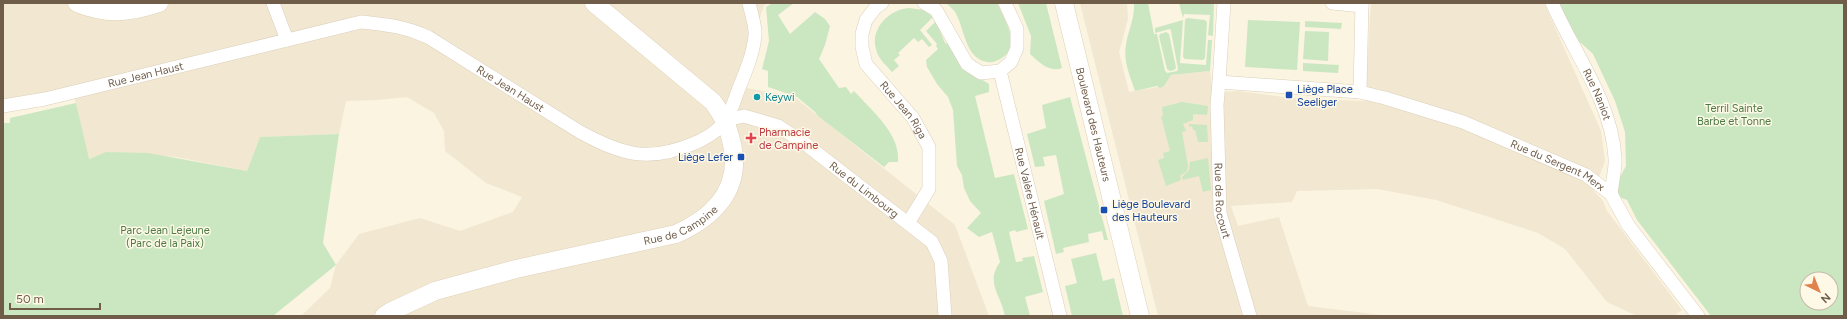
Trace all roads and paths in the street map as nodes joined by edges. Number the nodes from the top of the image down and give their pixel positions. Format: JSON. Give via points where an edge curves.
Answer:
{"nodes":[{"id":1,"x":77,"y":3,"type":"edge"},
{"id":2,"x":159,"y":3,"type":"edge"},
{"id":3,"x":273,"y":3,"type":"edge"},
{"id":4,"x":594,"y":3,"type":"edge"},
{"id":5,"x":750,"y":3,"type":"edge"},
{"id":6,"x":882,"y":3,"type":"edge"},
{"id":7,"x":924,"y":3,"type":"edge"},
{"id":8,"x":1005,"y":3,"type":"edge"},
{"id":9,"x":1064,"y":3,"type":"edge"},
{"id":10,"x":1224,"y":3,"type":"edge"},
{"id":11,"x":1332,"y":3,"type":"edge"},
{"id":12,"x":1552,"y":3,"type":"edge"},
{"id":13,"x":1362,"y":4,"type":"edge"},
{"id":14,"x":287,"y":40,"type":"junction"},
{"id":15,"x":1000,"y":70,"type":"junction"},
{"id":16,"x":1219,"y":82,"type":"junction"},
{"id":17,"x":1360,"y":92,"type":"junction"},
{"id":18,"x":3,"y":106,"type":"edge"},
{"id":19,"x":726,"y":120,"type":"junction"},
{"id":20,"x":1611,"y":194,"type":"junction"},
{"id":21,"x":908,"y":223,"type":"junction"},
{"id":22,"x":384,"y":316,"type":"edge"},
{"id":23,"x":945,"y":316,"type":"edge"},
{"id":24,"x":1060,"y":316,"type":"edge"},
{"id":25,"x":1140,"y":316,"type":"edge"},
{"id":26,"x":1250,"y":316,"type":"edge"},
{"id":27,"x":1698,"y":316,"type":"edge"}],
"edges":[{"from":1,"to":2,"type":"street","via":[[100,11],[115,12],[135,11]]},
{"from":3,"to":14,"type":"street"},
{"from":4,"to":19,"type":"street","name":"Rue de Campine","via":[[702,92]]},
{"from":5,"to":19,"type":"street","via":[[755,35],[750,63]]},
{"from":6,"to":21,"type":"street","name":"Rue Jean Riga","via":[[866,20],[862,34],[866,64],[913,118],[929,147],[929,189]]},
{"from":7,"to":15,"type":"street","via":[[936,10],[967,64],[982,73]]},
{"from":8,"to":15,"type":"street","via":[[1017,29],[1017,48],[1011,62]]},
{"from":9,"to":25,"type":"street","name":"Boulevard des Hauteurs"},
{"from":10,"to":16,"type":"street","name":"Rue de Rocourt"},
{"from":11,"to":13,"type":"street"},
{"from":12,"to":20,"type":"street","name":"Rue Naniot","via":[[1584,63],[1613,138],[1616,159]]},
{"from":13,"to":17,"type":"street"},
{"from":14,"to":18,"type":"street","name":"Rue Jean Haust","via":[[45,99]]},
{"from":14,"to":19,"type":"street","name":"Rue Jean Haust","via":[[361,22],[400,26],[428,37],[580,132],[619,151],[642,155],[676,151],[702,140]]},
{"from":15,"to":24,"type":"street","name":"Rue Valère Hénault"},
{"from":16,"to":17,"type":"street","name":"Rue du Sergent Merx"},
{"from":16,"to":26,"type":"street","name":"Rue de Rocourt","via":[[1217,105],[1220,213]]},
{"from":17,"to":20,"type":"street","name":"Rue du Sergent Merx","via":[[1463,122],[1586,175]]},
{"from":19,"to":21,"type":"street","name":"Rue du Limbourg","via":[[744,116],[778,126]]},
{"from":19,"to":22,"type":"street","name":"Rue de Campine","via":[[734,156],[733,174],[728,190],[718,205],[692,227],[676,234],[516,269],[435,291]]},
{"from":20,"to":27,"type":"street","name":"Rue du Sergent Merx","via":[[1628,225]]},
{"from":21,"to":23,"type":"street","name":"Rue du Limbourg","via":[[932,242],[941,261]]}]}
